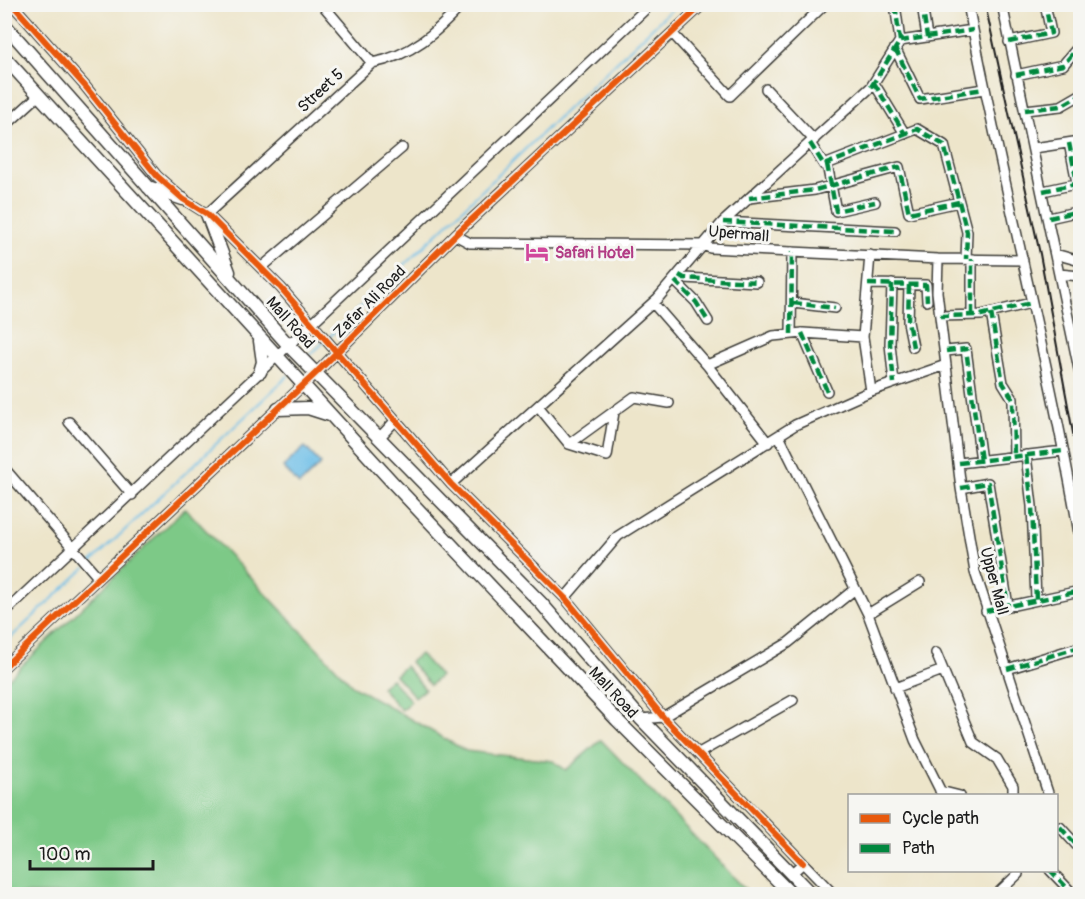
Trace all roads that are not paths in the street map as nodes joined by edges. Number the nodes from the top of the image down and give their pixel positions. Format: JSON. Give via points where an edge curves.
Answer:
{"nodes":[{"id":1,"x":12,"y":4,"type":"edge"},
{"id":2,"x":321,"y":4,"type":"edge"},
{"id":3,"x":463,"y":4,"type":"edge"},
{"id":4,"x":651,"y":4,"type":"edge"},
{"id":5,"x":703,"y":4,"type":"edge"},
{"id":6,"x":825,"y":4,"type":"edge"},
{"id":7,"x":895,"y":4,"type":"edge"},
{"id":8,"x":922,"y":4,"type":"edge"},
{"id":9,"x":968,"y":4,"type":"edge"},
{"id":10,"x":1002,"y":4,"type":"edge"},
{"id":11,"x":1045,"y":4,"type":"edge"},
{"id":12,"x":4,"y":24,"type":"edge"},
{"id":13,"x":973,"y":30,"type":"junction"},
{"id":14,"x":672,"y":33,"type":"junction"},
{"id":15,"x":927,"y":37,"type":"junction"},
{"id":16,"x":1009,"y":42,"type":"junction"},
{"id":17,"x":898,"y":45,"type":"junction"},
{"id":18,"x":1080,"y":45,"type":"edge"},
{"id":19,"x":4,"y":57,"type":"edge"},
{"id":20,"x":372,"y":63,"type":"junction"},
{"id":21,"x":1016,"y":75,"type":"junction"},
{"id":22,"x":874,"y":83,"type":"junction"},
{"id":23,"x":766,"y":89,"type":"dead end"},
{"id":24,"x":984,"y":89,"type":"junction"},
{"id":25,"x":1080,"y":95,"type":"edge"},
{"id":26,"x":38,"y":96,"type":"junction"},
{"id":27,"x":1025,"y":110,"type":"junction"},
{"id":28,"x":4,"y":127,"type":"edge"},
{"id":29,"x":905,"y":134,"type":"junction"},
{"id":30,"x":812,"y":141,"type":"junction"},
{"id":31,"x":1080,"y":141,"type":"edge"},
{"id":32,"x":1069,"y":143,"type":"junction"},
{"id":33,"x":402,"y":148,"type":"dead end"},
{"id":34,"x":1034,"y":148,"type":"junction"},
{"id":35,"x":827,"y":164,"type":"junction"},
{"id":36,"x":1079,"y":183,"type":"edge"},
{"id":37,"x":831,"y":184,"type":"junction"},
{"id":38,"x":147,"y":187,"type":"junction"},
{"id":39,"x":1043,"y":191,"type":"junction"},
{"id":40,"x":1080,"y":197,"type":"edge"},
{"id":41,"x":749,"y":198,"type":"junction"},
{"id":42,"x":183,"y":199,"type":"junction"},
{"id":43,"x":875,"y":202,"type":"dead end"},
{"id":44,"x":959,"y":202,"type":"junction"},
{"id":45,"x":1080,"y":212,"type":"edge"},
{"id":46,"x":207,"y":214,"type":"junction"},
{"id":47,"x":1049,"y":218,"type":"junction"},
{"id":48,"x":723,"y":222,"type":"junction"},
{"id":49,"x":895,"y":231,"type":"dead end"},
{"id":50,"x":455,"y":235,"type":"junction"},
{"id":51,"x":704,"y":245,"type":"junction"},
{"id":52,"x":792,"y":252,"type":"junction"},
{"id":53,"x":1055,"y":254,"type":"junction"},
{"id":54,"x":870,"y":255,"type":"junction"},
{"id":55,"x":938,"y":259,"type":"junction"},
{"id":56,"x":969,"y":259,"type":"junction"},
{"id":57,"x":1023,"y":260,"type":"junction"},
{"id":58,"x":1080,"y":261,"type":"edge"},
{"id":59,"x":261,"y":268,"type":"junction"},
{"id":60,"x":1059,"y":273,"type":"junction"},
{"id":61,"x":1080,"y":276,"type":"edge"},
{"id":62,"x":231,"y":278,"type":"junction"},
{"id":63,"x":677,"y":278,"type":"junction"},
{"id":64,"x":757,"y":282,"type":"dead end"},
{"id":65,"x":868,"y":284,"type":"junction"},
{"id":66,"x":892,"y":284,"type":"junction"},
{"id":67,"x":909,"y":285,"type":"junction"},
{"id":68,"x":927,"y":301,"type":"dead end"},
{"id":69,"x":653,"y":303,"type":"junction"},
{"id":70,"x":793,"y":303,"type":"junction"},
{"id":71,"x":1031,"y":303,"type":"junction"},
{"id":72,"x":835,"y":309,"type":"dead end"},
{"id":73,"x":991,"y":313,"type":"junction"},
{"id":74,"x":972,"y":315,"type":"junction"},
{"id":75,"x":940,"y":316,"type":"junction"},
{"id":76,"x":708,"y":321,"type":"dead end"},
{"id":77,"x":312,"y":325,"type":"junction"},
{"id":78,"x":802,"y":333,"type":"junction"},
{"id":79,"x":791,"y":334,"type":"junction"},
{"id":80,"x":863,"y":337,"type":"junction"},
{"id":81,"x":259,"y":338,"type":"junction"},
{"id":82,"x":289,"y":347,"type":"junction"},
{"id":83,"x":913,"y":347,"type":"dead end"},
{"id":84,"x":335,"y":349,"type":"junction"},
{"id":85,"x":946,"y":351,"type":"junction"},
{"id":86,"x":278,"y":359,"type":"junction"},
{"id":87,"x":707,"y":364,"type":"junction"},
{"id":88,"x":946,"y":365,"type":"junction"},
{"id":89,"x":313,"y":370,"type":"junction"},
{"id":90,"x":260,"y":372,"type":"junction"},
{"id":91,"x":1080,"y":374,"type":"edge"},
{"id":92,"x":300,"y":382,"type":"junction"},
{"id":93,"x":894,"y":383,"type":"junction"},
{"id":94,"x":827,"y":391,"type":"dead end"},
{"id":95,"x":871,"y":391,"type":"junction"},
{"id":96,"x":669,"y":403,"type":"dead end"},
{"id":97,"x":538,"y":406,"type":"junction"},
{"id":98,"x":278,"y":409,"type":"junction"},
{"id":99,"x":614,"y":412,"type":"junction"},
{"id":100,"x":331,"y":416,"type":"junction"},
{"id":101,"x":395,"y":421,"type":"junction"},
{"id":102,"x":69,"y":422,"type":"dead end"},
{"id":103,"x":779,"y":436,"type":"junction"},
{"id":104,"x":380,"y":437,"type":"junction"},
{"id":105,"x":768,"y":443,"type":"junction"},
{"id":106,"x":569,"y":444,"type":"junction"},
{"id":107,"x":1063,"y":451,"type":"junction"},
{"id":108,"x":1026,"y":455,"type":"junction"},
{"id":109,"x":1014,"y":456,"type":"junction"},
{"id":110,"x":981,"y":461,"type":"junction"},
{"id":111,"x":958,"y":463,"type":"junction"},
{"id":112,"x":4,"y":468,"type":"edge"},
{"id":113,"x":451,"y":484,"type":"junction"},
{"id":114,"x":961,"y":488,"type":"junction"},
{"id":115,"x":132,"y":495,"type":"junction"},
{"id":116,"x":1080,"y":539,"type":"edge"},
{"id":117,"x":78,"y":551,"type":"junction"},
{"id":118,"x":95,"y":574,"type":"junction"},
{"id":119,"x":920,"y":582,"type":"dead end"},
{"id":120,"x":855,"y":589,"type":"junction"},
{"id":121,"x":1080,"y":591,"type":"edge"},
{"id":122,"x":565,"y":598,"type":"junction"},
{"id":123,"x":1036,"y":599,"type":"junction"},
{"id":124,"x":1008,"y":606,"type":"junction"},
{"id":125,"x":986,"y":611,"type":"junction"},
{"id":126,"x":4,"y":613,"type":"edge"},
{"id":127,"x":867,"y":614,"type":"junction"},
{"id":128,"x":1080,"y":647,"type":"edge"},
{"id":129,"x":936,"y":652,"type":"dead end"},
{"id":130,"x":4,"y":667,"type":"edge"},
{"id":131,"x":1007,"y":669,"type":"junction"},
{"id":132,"x":943,"y":670,"type":"junction"},
{"id":133,"x":895,"y":688,"type":"junction"},
{"id":134,"x":794,"y":700,"type":"dead end"},
{"id":135,"x":663,"y":717,"type":"junction"},
{"id":136,"x":641,"y":719,"type":"junction"},
{"id":137,"x":658,"y":736,"type":"junction"},
{"id":138,"x":699,"y":753,"type":"junction"},
{"id":139,"x":941,"y":793,"type":"edge"},
{"id":140,"x":1013,"y":794,"type":"edge"},
{"id":141,"x":1049,"y":794,"type":"edge"},
{"id":142,"x":1058,"y":825,"type":"edge"},
{"id":143,"x":1080,"y":849,"type":"edge"},
{"id":144,"x":804,"y":862,"type":"junction"},
{"id":145,"x":1019,"y":872,"type":"edge"},
{"id":146,"x":1052,"y":872,"type":"edge"},
{"id":147,"x":791,"y":874,"type":"junction"},
{"id":148,"x":789,"y":893,"type":"edge"},
{"id":149,"x":812,"y":894,"type":"edge"},
{"id":150,"x":833,"y":894,"type":"edge"},
{"id":151,"x":997,"y":894,"type":"edge"},
{"id":152,"x":1073,"y":894,"type":"edge"}],
"edges":[{"from":1,"to":42,"type":"street","via":[[157,176]]},
{"from":2,"to":20,"type":"street"},
{"from":3,"to":20,"type":"street","name":"Street 5","via":[[411,50]]},
{"from":4,"to":77,"type":"street","name":"Zafar Ali Road"},
{"from":5,"to":14,"type":"street","name":"Zafar Ali Road"},
{"from":6,"to":14,"type":"street","via":[[730,96]]},
{"from":7,"to":17,"type":"street"},
{"from":8,"to":15,"type":"street"},
{"from":9,"to":13,"type":"street"},
{"from":10,"to":16,"type":"street"},
{"from":11,"to":16,"type":"street","via":[[1051,33]]},
{"from":12,"to":38,"type":"main road","name":"Mall Road"},
{"from":13,"to":15,"type":"street"},
{"from":13,"to":24,"type":"street"},
{"from":14,"to":50,"type":"street","name":"Zafar Ali Road"},
{"from":15,"to":17,"type":"street"},
{"from":16,"to":21,"type":"street"},
{"from":17,"to":22,"type":"street"},
{"from":17,"to":24,"type":"street","via":[[920,99]]},
{"from":18,"to":21,"type":"street","via":[[1063,65]]},
{"from":19,"to":26,"type":"main road","name":"Mall Road"},
{"from":20,"to":46,"type":"street","name":"Street 5"},
{"from":21,"to":27,"type":"street"},
{"from":22,"to":29,"type":"street"},
{"from":22,"to":30,"type":"street"},
{"from":23,"to":30,"type":"street"},
{"from":24,"to":57,"type":"street"},
{"from":25,"to":27,"type":"street","via":[[1061,106]]},
{"from":26,"to":28,"type":"street"},
{"from":26,"to":81,"type":"main road","name":"Mall Road","via":[[117,178]]},
{"from":27,"to":34,"type":"street"},
{"from":29,"to":35,"type":"street"},
{"from":29,"to":44,"type":"street","via":[[917,129],[944,145]]},
{"from":30,"to":35,"type":"street","via":[[824,165]]},
{"from":30,"to":41,"type":"street"},
{"from":31,"to":32,"type":"street"},
{"from":32,"to":34,"type":"street"},
{"from":32,"to":36,"type":"street"},
{"from":33,"to":59,"type":"street"},
{"from":34,"to":39,"type":"street"},
{"from":35,"to":37,"type":"street"},
{"from":36,"to":39,"type":"street"},
{"from":36,"to":40,"type":"street"},
{"from":37,"to":41,"type":"street","via":[[815,190]]},
{"from":37,"to":43,"type":"street","via":[[837,211]]},
{"from":37,"to":44,"type":"street","via":[[899,168],[909,213]]},
{"from":38,"to":42,"type":"main road"},
{"from":38,"to":62,"type":"main road","name":"Mall Road"},
{"from":39,"to":47,"type":"street"},
{"from":41,"to":48,"type":"street"},
{"from":42,"to":46,"type":"street"},
{"from":44,"to":56,"type":"street"},
{"from":45,"to":47,"type":"street"},
{"from":46,"to":59,"type":"street"},
{"from":46,"to":62,"type":"main road"},
{"from":47,"to":53,"type":"street"},
{"from":48,"to":49,"type":"street"},
{"from":48,"to":51,"type":"street"},
{"from":50,"to":51,"type":"street","name":"Upermall","via":[[470,243]]},
{"from":50,"to":84,"type":"street","name":"Zafar Ali Road"},
{"from":51,"to":52,"type":"street","name":"Upermall"},
{"from":51,"to":63,"type":"street"},
{"from":52,"to":54,"type":"street","name":"Upermall"},
{"from":52,"to":70,"type":"street"},
{"from":53,"to":58,"type":"street"},
{"from":53,"to":60,"type":"street"},
{"from":54,"to":55,"type":"street","name":"Upermall"},
{"from":54,"to":65,"type":"street"},
{"from":55,"to":56,"type":"street","name":"Upermall"},
{"from":55,"to":75,"type":"street","name":"Upper Mall"},
{"from":56,"to":57,"type":"street","name":"Upermall"},
{"from":56,"to":74,"type":"street"},
{"from":57,"to":71,"type":"street"},
{"from":59,"to":77,"type":"street"},
{"from":60,"to":61,"type":"street"},
{"from":60,"to":91,"type":"street"},
{"from":62,"to":82,"type":"main road","name":"Mall Road"},
{"from":63,"to":64,"type":"street"},
{"from":63,"to":69,"type":"street"},
{"from":63,"to":76,"type":"street"},
{"from":65,"to":66,"type":"street"},
{"from":65,"to":80,"type":"street"},
{"from":66,"to":67,"type":"street"},
{"from":66,"to":93,"type":"street","via":[[890,344]]},
{"from":67,"to":68,"type":"street","via":[[926,285]]},
{"from":67,"to":83,"type":"street","via":[[908,322]]},
{"from":69,"to":87,"type":"street"},
{"from":69,"to":97,"type":"street"},
{"from":70,"to":72,"type":"street"},
{"from":70,"to":79,"type":"street"},
{"from":71,"to":73,"type":"street"},
{"from":71,"to":107,"type":"street"},
{"from":73,"to":74,"type":"street"},
{"from":73,"to":109,"type":"street","via":[[1004,383],[1013,399]]},
{"from":74,"to":75,"type":"street"},
{"from":75,"to":85,"type":"street","name":"Upper Mall"},
{"from":77,"to":82,"type":"street","name":"Zafar Ali Road"},
{"from":77,"to":84,"type":"street"},
{"from":78,"to":79,"type":"street"},
{"from":78,"to":80,"type":"street"},
{"from":78,"to":94,"type":"street"},
{"from":79,"to":87,"type":"street","via":[[773,336]]},
{"from":80,"to":95,"type":"street"},
{"from":81,"to":86,"type":"main road","name":"Mall Road"},
{"from":81,"to":90,"type":"main road","via":[[263,353]]},
{"from":82,"to":86,"type":"street","name":"Zafar Ali Road"},
{"from":82,"to":89,"type":"main road","name":"Mall Road"},
{"from":84,"to":89,"type":"street","name":"Zafar Ali Road"},
{"from":84,"to":101,"type":"street"},
{"from":85,"to":88,"type":"street","name":"Upper Mall"},
{"from":85,"to":110,"type":"street","via":[[966,349]]},
{"from":86,"to":90,"type":"street","name":"Zafar Ali Road"},
{"from":86,"to":92,"type":"main road","name":"Mall Road"},
{"from":87,"to":105,"type":"street"},
{"from":88,"to":93,"type":"street"},
{"from":88,"to":111,"type":"street","name":"Upper Mall"},
{"from":89,"to":92,"type":"street","name":"Zafar Ali Road"},
{"from":89,"to":104,"type":"main road","name":"Mall Road"},
{"from":90,"to":115,"type":"street","name":"Zafar Ali Road"},
{"from":92,"to":98,"type":"street","name":"Zafar Ali Road"},
{"from":92,"to":100,"type":"main road","name":"Mall Road"},
{"from":93,"to":95,"type":"street"},
{"from":95,"to":103,"type":"street"},
{"from":96,"to":99,"type":"street","via":[[634,398]]},
{"from":97,"to":106,"type":"street"},
{"from":97,"to":113,"type":"street"},
{"from":98,"to":100,"type":"main road","via":[[308,408]]},
{"from":98,"to":118,"type":"street","name":"Zafar Ali Road"},
{"from":99,"to":106,"type":"street"},
{"from":99,"to":106,"type":"street","via":[[607,456]]},
{"from":100,"to":148,"type":"main road","name":"Mall Road","via":[[617,720]]},
{"from":101,"to":104,"type":"street"},
{"from":101,"to":113,"type":"street"},
{"from":102,"to":115,"type":"street"},
{"from":103,"to":105,"type":"street"},
{"from":103,"to":120,"type":"street"},
{"from":104,"to":136,"type":"main road","name":"Mall Road","via":[[541,603]]},
{"from":105,"to":122,"type":"street","via":[[618,536]]},
{"from":107,"to":108,"type":"street"},
{"from":107,"to":116,"type":"street"},
{"from":108,"to":109,"type":"street"},
{"from":108,"to":123,"type":"street"},
{"from":109,"to":110,"type":"street"},
{"from":110,"to":111,"type":"street"},
{"from":111,"to":114,"type":"street","name":"Upper Mall"},
{"from":112,"to":117,"type":"street"},
{"from":113,"to":122,"type":"street"},
{"from":114,"to":124,"type":"street","via":[[988,483]]},
{"from":114,"to":125,"type":"street","name":"Upper Mall","via":[[975,572]]},
{"from":115,"to":117,"type":"street","name":"Zafar Ali Road"},
{"from":117,"to":118,"type":"street"},
{"from":117,"to":126,"type":"street","name":"Zafar Ali Road"},
{"from":118,"to":130,"type":"street","name":"Zafar Ali Road"},
{"from":119,"to":127,"type":"street"},
{"from":120,"to":127,"type":"street"},
{"from":120,"to":135,"type":"street","via":[[788,643]]},
{"from":121,"to":123,"type":"street"},
{"from":122,"to":135,"type":"street"},
{"from":123,"to":124,"type":"street"},
{"from":124,"to":125,"type":"street"},
{"from":125,"to":131,"type":"street","name":"Upper Mall"},
{"from":127,"to":133,"type":"street"},
{"from":128,"to":131,"type":"street"},
{"from":129,"to":132,"type":"street"},
{"from":131,"to":141,"type":"street","name":"Upper Mall"},
{"from":132,"to":133,"type":"street"},
{"from":132,"to":140,"type":"street","via":[[973,742],[997,759],[1013,786]]},
{"from":133,"to":139,"type":"street"},
{"from":134,"to":138,"type":"street"},
{"from":135,"to":136,"type":"street"},
{"from":135,"to":137,"type":"street"},
{"from":135,"to":138,"type":"street"},
{"from":136,"to":137,"type":"main road","name":"Mall Road"},
{"from":137,"to":147,"type":"main road","name":"Mall Road"},
{"from":138,"to":144,"type":"street"},
{"from":142,"to":143,"type":"street"},
{"from":144,"to":147,"type":"street"},
{"from":144,"to":150,"type":"street"},
{"from":145,"to":151,"type":"street"},
{"from":146,"to":152,"type":"street"},
{"from":147,"to":149,"type":"main road","name":"Mall Road"}]}
